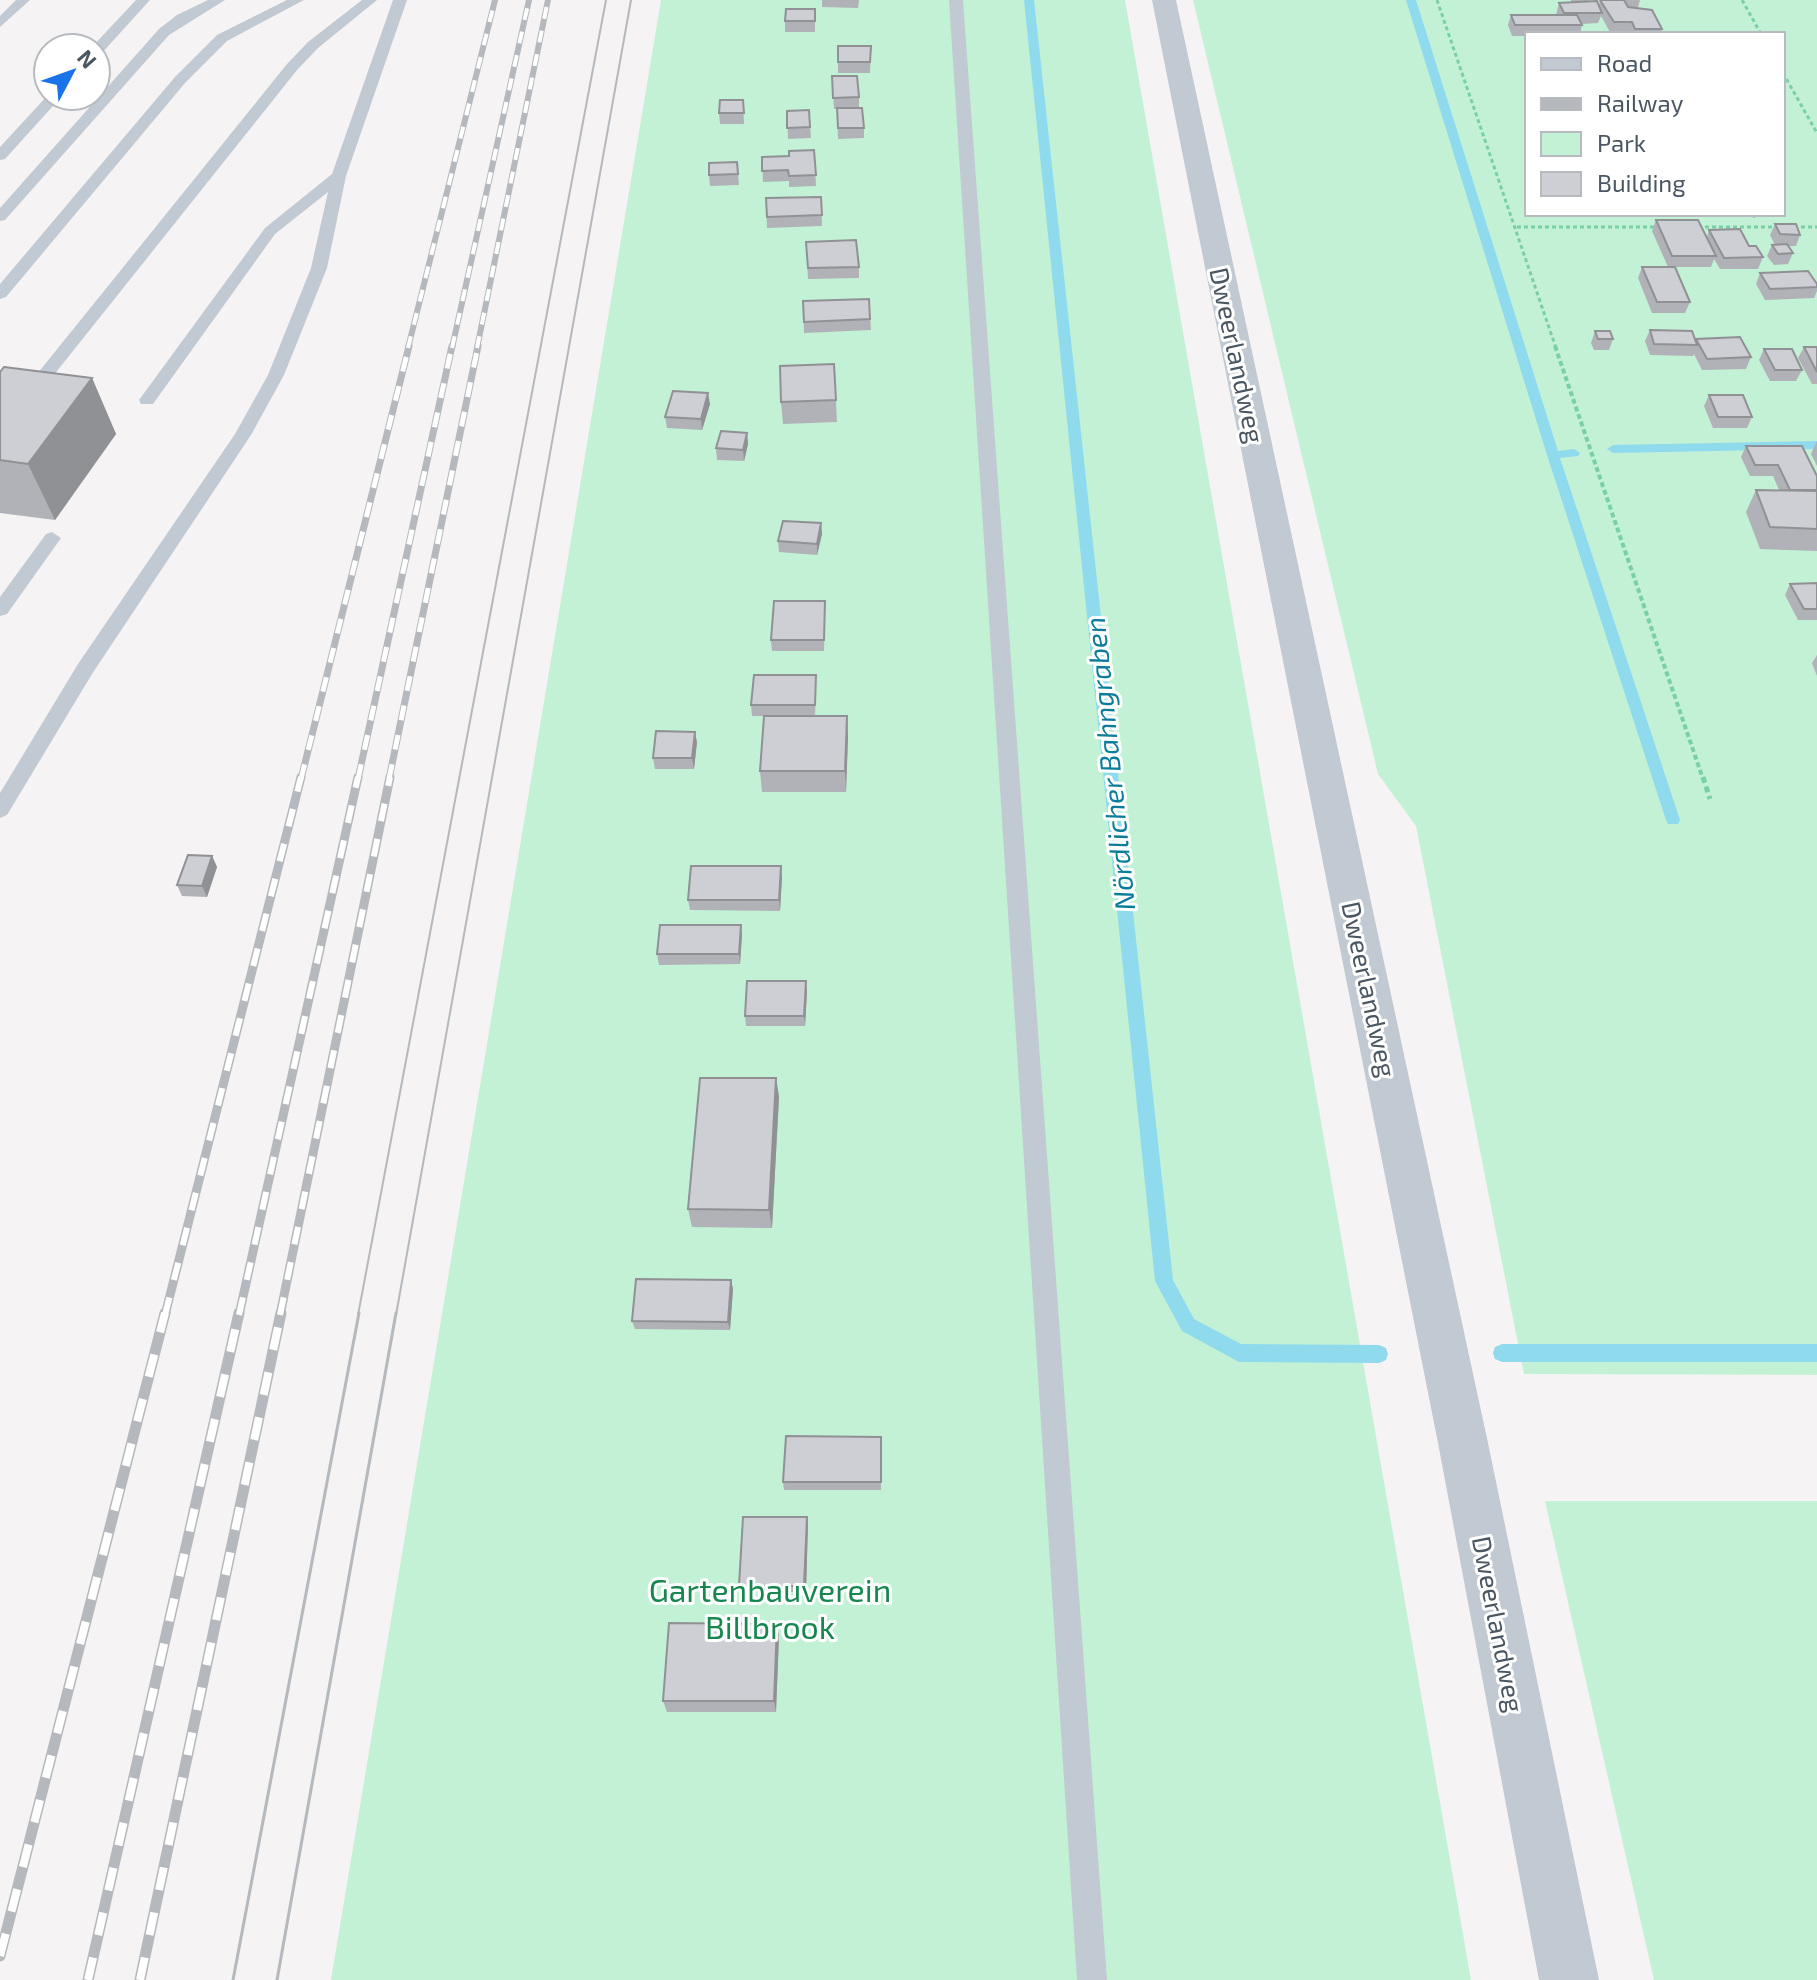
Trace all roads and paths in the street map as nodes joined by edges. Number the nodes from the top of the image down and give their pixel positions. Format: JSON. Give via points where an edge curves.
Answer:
{"nodes":[{"id":1,"x":23,"y":0,"type":"edge"},
{"id":2,"x":143,"y":0,"type":"edge"},
{"id":3,"x":218,"y":0,"type":"edge"},
{"id":4,"x":297,"y":0,"type":"edge"},
{"id":5,"x":370,"y":0,"type":"edge"},
{"id":6,"x":400,"y":0,"type":"edge"},
{"id":7,"x":956,"y":0,"type":"edge"},
{"id":8,"x":1164,"y":0,"type":"edge"},
{"id":9,"x":1437,"y":0,"type":"edge"},
{"id":10,"x":1742,"y":0,"type":"edge"},
{"id":11,"x":0,"y":23,"type":"edge"},
{"id":12,"x":1760,"y":32,"type":"edge"},
{"id":13,"x":112,"y":34,"type":"edge"},
{"id":14,"x":1785,"y":77,"type":"edge"},
{"id":15,"x":40,"y":112,"type":"edge"},
{"id":16,"x":1817,"y":133,"type":"edge"},
{"id":17,"x":0,"y":156,"type":"edge"},
{"id":18,"x":339,"y":176,"type":"junction"},
{"id":19,"x":0,"y":217,"type":"edge"},
{"id":20,"x":1517,"y":227,"type":"junction"},
{"id":21,"x":1675,"y":227,"type":"edge"},
{"id":22,"x":1691,"y":227,"type":"edge"},
{"id":23,"x":1817,"y":227,"type":"edge"},
{"id":24,"x":0,"y":294,"type":"edge"},
{"id":25,"x":147,"y":400,"type":"dead end"},
{"id":26,"x":0,"y":431,"type":"edge"},
{"id":27,"x":52,"y":538,"type":"dead end"},
{"id":28,"x":0,"y":610,"type":"edge"},
{"id":29,"x":1710,"y":799,"type":"dead end"},
{"id":30,"x":0,"y":810,"type":"edge"},
{"id":31,"x":1092,"y":1980,"type":"edge"},
{"id":32,"x":1569,"y":1980,"type":"edge"}],
"edges":[{"from":1,"to":11,"type":"lane"},
{"from":2,"to":13,"type":"lane"},
{"from":3,"to":19,"type":"lane","via":[[164,32]]},
{"from":4,"to":24,"type":"lane","via":[[222,38],[180,80]]},
{"from":5,"to":26,"type":"lane","via":[[292,67]]},
{"from":6,"to":18,"type":"lane"},
{"from":7,"to":31,"type":"lane"},
{"from":8,"to":32,"type":"street","name":"Dweerlandweg"},
{"from":9,"to":20,"type":"path"},
{"from":10,"to":12,"type":"path"},
{"from":14,"to":16,"type":"path"},
{"from":15,"to":17,"type":"lane"},
{"from":18,"to":25,"type":"lane","via":[[270,231]]},
{"from":18,"to":30,"type":"lane","via":[[319,268],[276,375],[243,435],[85,669]]},
{"from":20,"to":21,"type":"path"},
{"from":20,"to":29,"type":"path"},
{"from":22,"to":23,"type":"path"},
{"from":27,"to":28,"type":"lane"}]}
